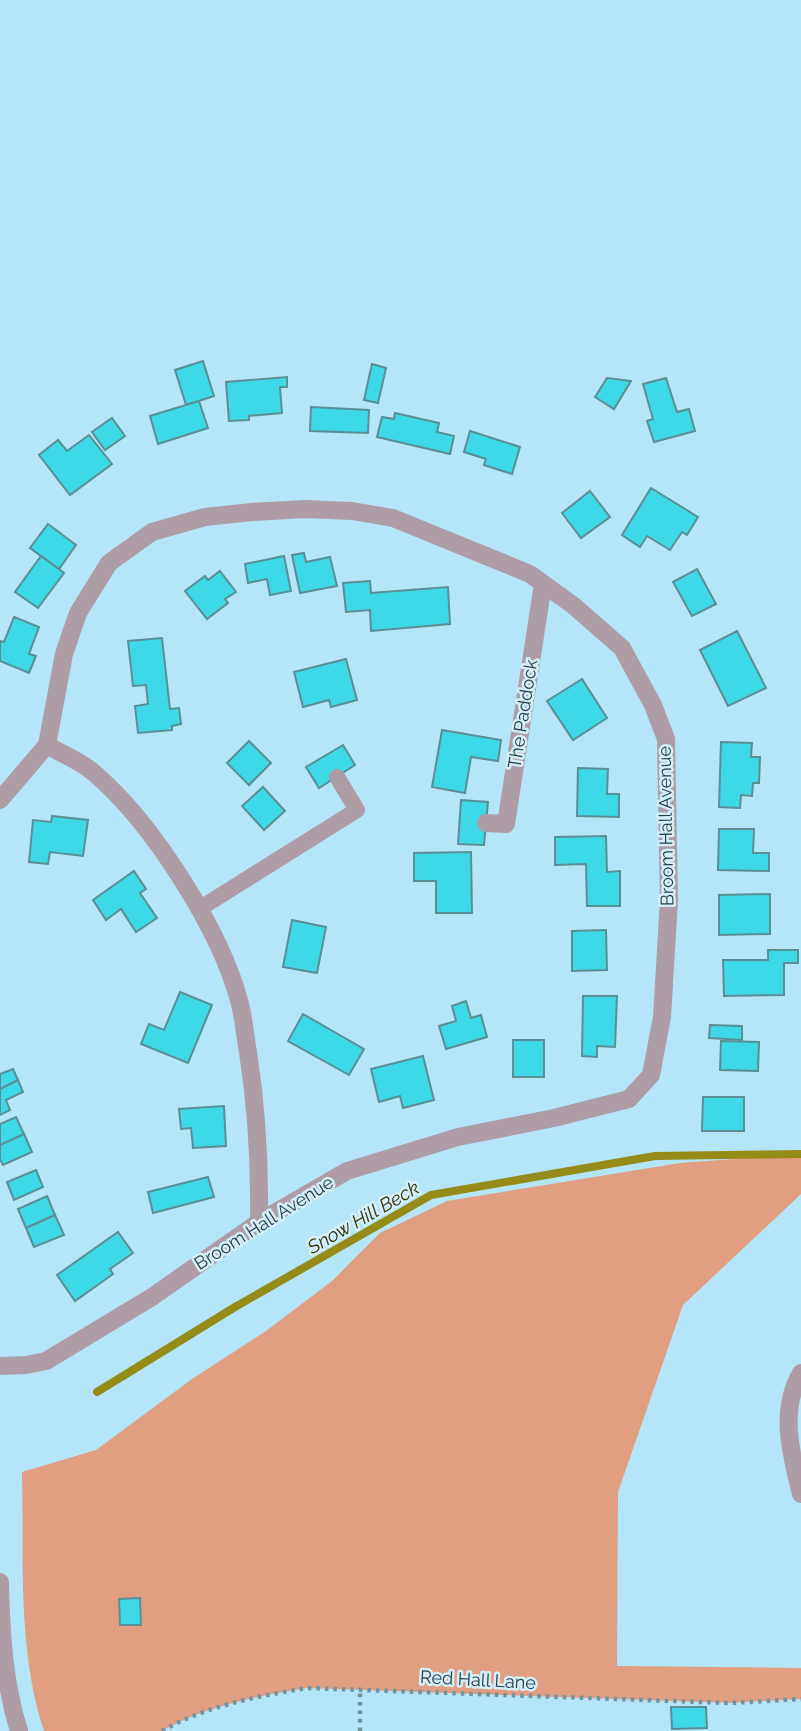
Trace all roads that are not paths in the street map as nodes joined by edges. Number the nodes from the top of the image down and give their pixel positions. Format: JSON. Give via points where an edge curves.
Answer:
{"nodes":[{"id":1,"x":543,"y":584,"type":"junction"},
{"id":2,"x":47,"y":745,"type":"junction"},
{"id":3,"x":337,"y":776,"type":"dead end"},
{"id":4,"x":0,"y":800,"type":"edge"},
{"id":5,"x":486,"y":823,"type":"dead end"},
{"id":6,"x":199,"y":908,"type":"junction"},
{"id":7,"x":259,"y":1222,"type":"junction"},
{"id":8,"x":0,"y":1366,"type":"edge"},
{"id":9,"x":801,"y":1373,"type":"edge"},
{"id":10,"x":801,"y":1494,"type":"edge"},
{"id":11,"x":0,"y":1582,"type":"edge"},
{"id":12,"x":19,"y":1731,"type":"edge"}],
"edges":[{"from":1,"to":2,"type":"street","name":"Broom Hall Avenue","via":[[518,569],[404,522],[352,511],[252,512],[205,517],[152,532],[109,563],[78,613],[64,654]]},
{"from":1,"to":5,"type":"street","name":"The Paddock","via":[[506,824]]},
{"from":1,"to":7,"type":"street","name":"Broom Hall Avenue","via":[[622,648],[666,739],[669,900],[662,1017],[651,1075],[629,1098],[458,1137],[347,1171]]},
{"from":2,"to":4,"type":"street","name":"Broom Hall Avenue"},
{"from":2,"to":6,"type":"street","via":[[92,772],[146,826]]},
{"from":3,"to":6,"type":"lane","via":[[357,810]]},
{"from":6,"to":7,"type":"street","via":[[223,955],[240,1005],[260,1157]]},
{"from":7,"to":8,"type":"street","name":"Broom Hall Avenue","via":[[152,1297],[46,1361]]},
{"from":9,"to":10,"type":"street","via":[[793,1387],[787,1434]]},
{"from":11,"to":12,"type":"street","via":[[9,1698]]}]}
